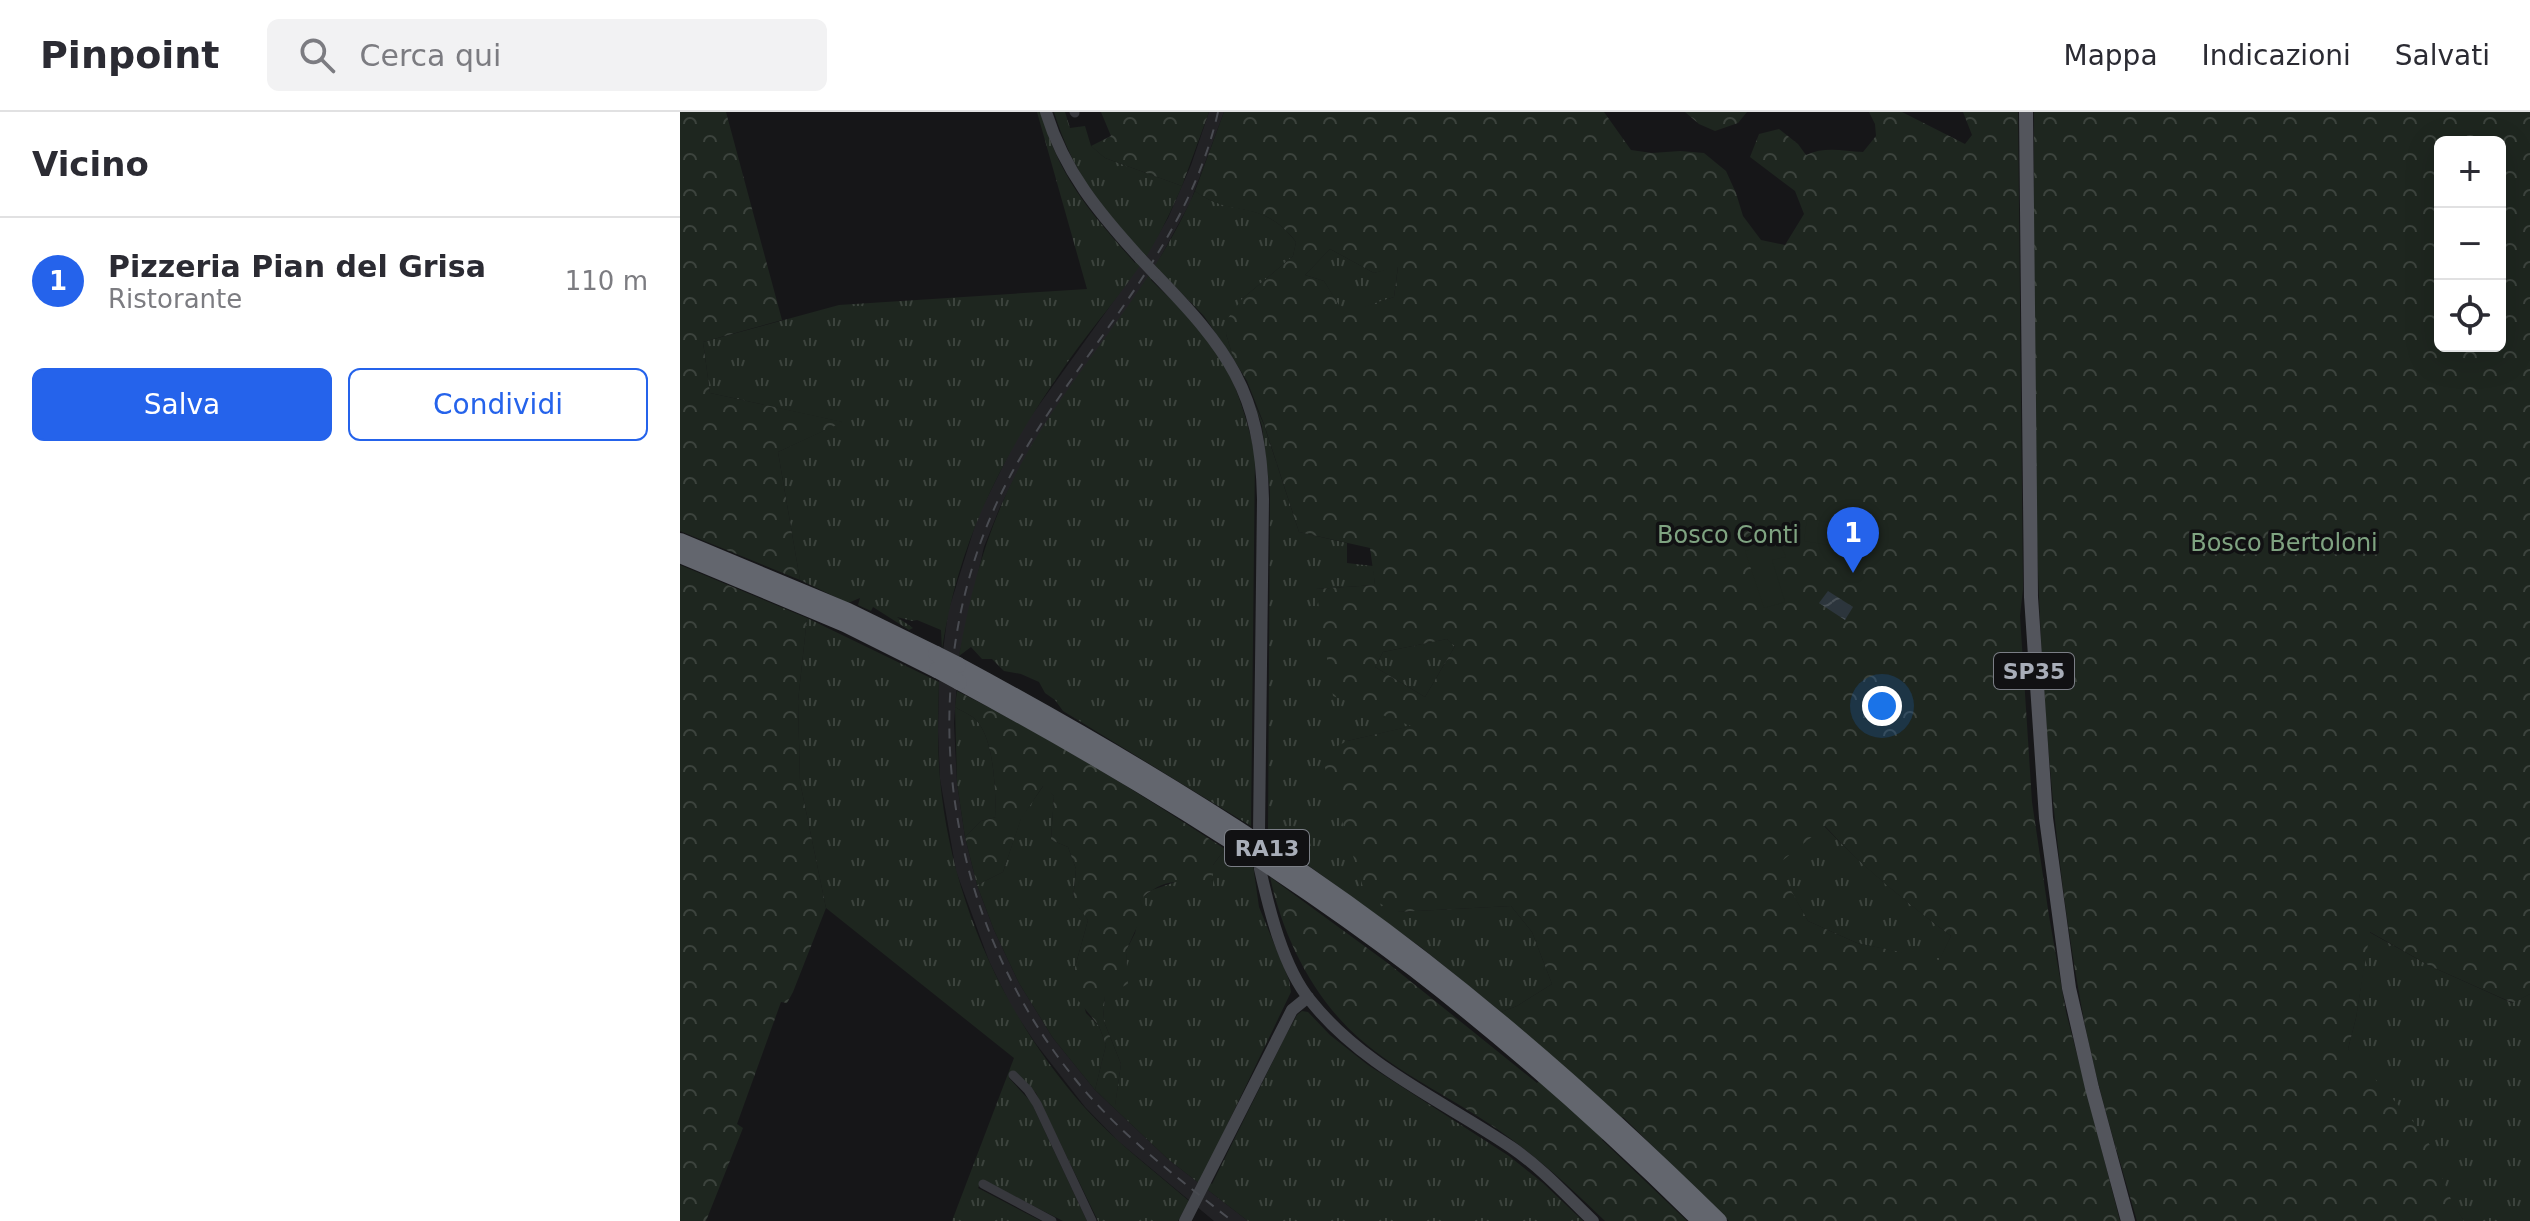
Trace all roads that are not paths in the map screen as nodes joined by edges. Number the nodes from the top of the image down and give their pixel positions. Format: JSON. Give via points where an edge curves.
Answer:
{"nodes":[{"id":1,"x":1046,"y":112,"type":"edge"},
{"id":2,"x":2026,"y":112,"type":"edge"},
{"id":3,"x":680,"y":541,"type":"edge"},
{"id":4,"x":680,"y":555,"type":"edge"},
{"id":5,"x":937,"y":662,"type":"junction"},
{"id":6,"x":1259,"y":832,"type":"dead end"},
{"id":7,"x":1260,"y":869,"type":"dead end"},
{"id":8,"x":1308,"y":997,"type":"junction"},
{"id":9,"x":1013,"y":1075,"type":"dead end"},
{"id":10,"x":1612,"y":1128,"type":"junction"},
{"id":11,"x":983,"y":1184,"type":"dead end"},
{"id":12,"x":1052,"y":1221,"type":"edge"},
{"id":13,"x":1092,"y":1221,"type":"edge"},
{"id":14,"x":1185,"y":1221,"type":"edge"},
{"id":15,"x":1593,"y":1221,"type":"edge"},
{"id":16,"x":1700,"y":1221,"type":"edge"},
{"id":17,"x":1719,"y":1221,"type":"edge"},
{"id":18,"x":2128,"y":1221,"type":"edge"}],
"edges":[{"from":1,"to":6,"type":"main road","bridge":true,"via":[[1080,188],[1224,352],[1250,407],[1263,499]]},
{"from":2,"to":18,"type":"main road","number":"SP35","via":[[2031,597],[2046,818],[2069,988]]},
{"from":3,"to":5,"type":"highway","number":"RA13","via":[[848,611]]},
{"from":4,"to":5,"type":"highway","number":"RA13"},
{"from":5,"to":10,"type":"highway","number":"RA13","bridge":true,"via":[[1089,737],[1270,850],[1421,958]]},
{"from":7,"to":8,"type":"main road","via":[[1276,929]]},
{"from":8,"to":14,"type":"main road","via":[[1292,1010]]},
{"from":8,"to":15,"type":"main road","via":[[1365,1054],[1514,1149]]},
{"from":9,"to":13,"type":"street","via":[[1037,1104]]},
{"from":10,"to":16,"type":"highway","number":"RA13"},
{"from":10,"to":17,"type":"highway","number":"RA13"},
{"from":11,"to":12,"type":"street"}]}
